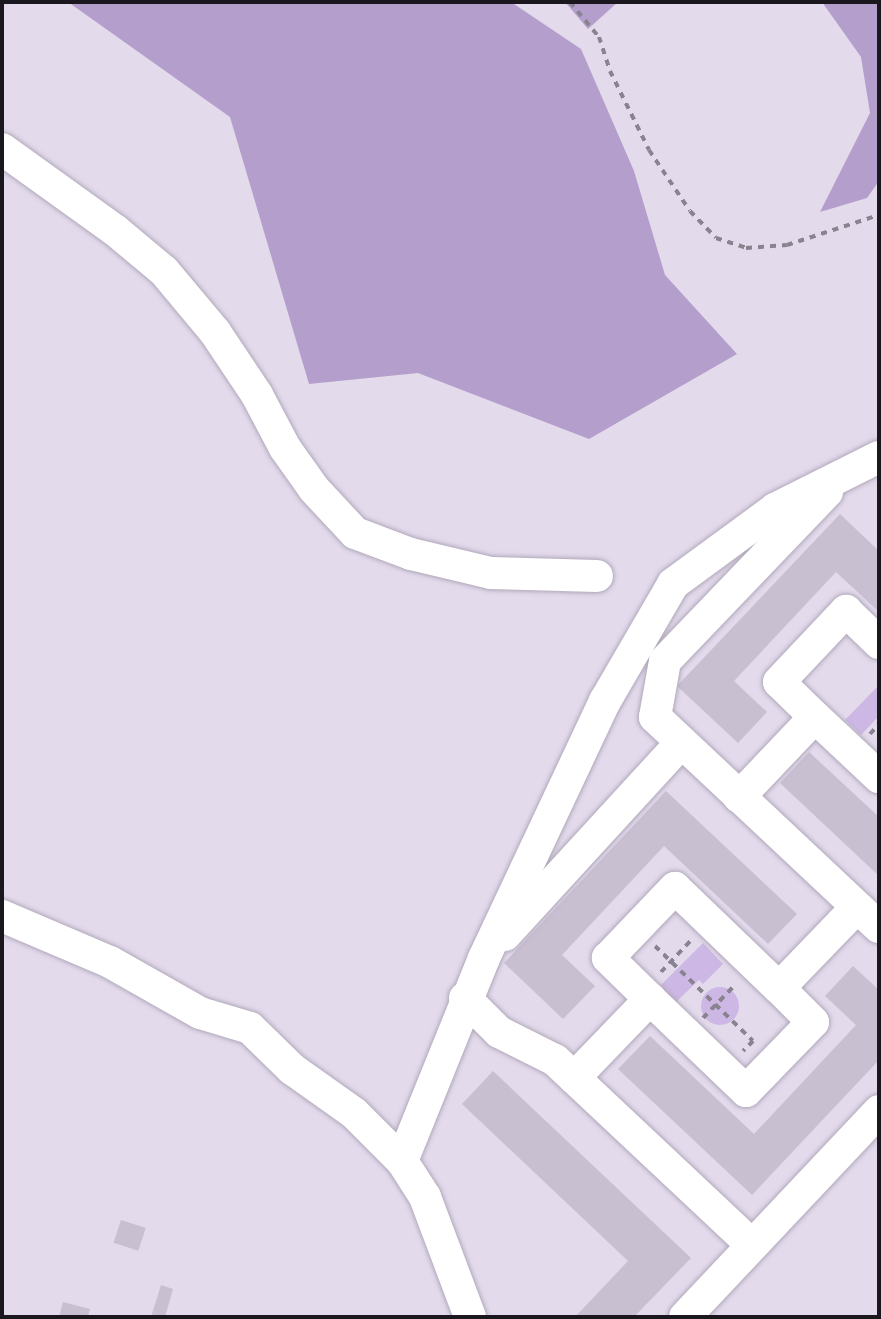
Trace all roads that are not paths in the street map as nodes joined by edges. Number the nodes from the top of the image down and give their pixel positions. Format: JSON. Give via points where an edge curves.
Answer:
{"nodes":[{"id":1,"x":2,"y":149,"type":"edge"},
{"id":2,"x":877,"y":463,"type":"edge"},
{"id":3,"x":843,"y":475,"type":"junction"},
{"id":4,"x":597,"y":576,"type":"dead end"},
{"id":5,"x":879,"y":643,"type":"edge"},
{"id":6,"x":605,"y":701,"type":"junction"},
{"id":7,"x":655,"y":717,"type":"junction"},
{"id":8,"x":815,"y":717,"type":"junction"},
{"id":9,"x":681,"y":743,"type":"junction"},
{"id":10,"x":879,"y":777,"type":"edge"},
{"id":11,"x":739,"y":797,"type":"junction"},
{"id":12,"x":2,"y":916,"type":"edge"},
{"id":13,"x":868,"y":917,"type":"edge"},
{"id":14,"x":484,"y":958,"type":"junction"},
{"id":15,"x":779,"y":988,"type":"junction"},
{"id":16,"x":646,"y":995,"type":"junction"},
{"id":17,"x":465,"y":998,"type":"junction"},
{"id":18,"x":574,"y":1078,"type":"junction"},
{"id":19,"x":879,"y":1111,"type":"edge"},
{"id":20,"x":402,"y":1161,"type":"junction"},
{"id":21,"x":752,"y":1245,"type":"junction"},
{"id":22,"x":470,"y":1317,"type":"edge"},
{"id":23,"x":685,"y":1317,"type":"edge"}],
"edges":[{"from":1,"to":4,"type":"street","via":[[164,271],[215,332],[314,489],[355,533],[411,554],[491,573]]},
{"from":2,"to":3,"type":"street"},
{"from":3,"to":6,"type":"street","via":[[775,509],[673,584]]},
{"from":3,"to":7,"type":"street","via":[[665,661]]},
{"from":5,"to":8,"type":"street","via":[[846,611],[779,682]]},
{"from":6,"to":7,"type":"street"},
{"from":6,"to":14,"type":"street"},
{"from":7,"to":9,"type":"street"},
{"from":8,"to":10,"type":"street"},
{"from":8,"to":11,"type":"street"},
{"from":9,"to":11,"type":"street"},
{"from":9,"to":14,"type":"street"},
{"from":11,"to":13,"type":"street"},
{"from":12,"to":20,"type":"street","via":[[110,962],[200,1013],[250,1028],[292,1069],[354,1113]]},
{"from":13,"to":15,"type":"street"},
{"from":14,"to":17,"type":"street"},
{"from":15,"to":16,"type":"street","via":[[813,1022],[746,1091]]},
{"from":15,"to":16,"type":"street","via":[[675,888],[608,958]]},
{"from":16,"to":18,"type":"street"},
{"from":17,"to":18,"type":"street","via":[[499,1032],[555,1060]]},
{"from":17,"to":20,"type":"street"},
{"from":18,"to":21,"type":"street"},
{"from":19,"to":21,"type":"street"},
{"from":20,"to":22,"type":"street","via":[[425,1197]]},
{"from":21,"to":23,"type":"street"}]}
